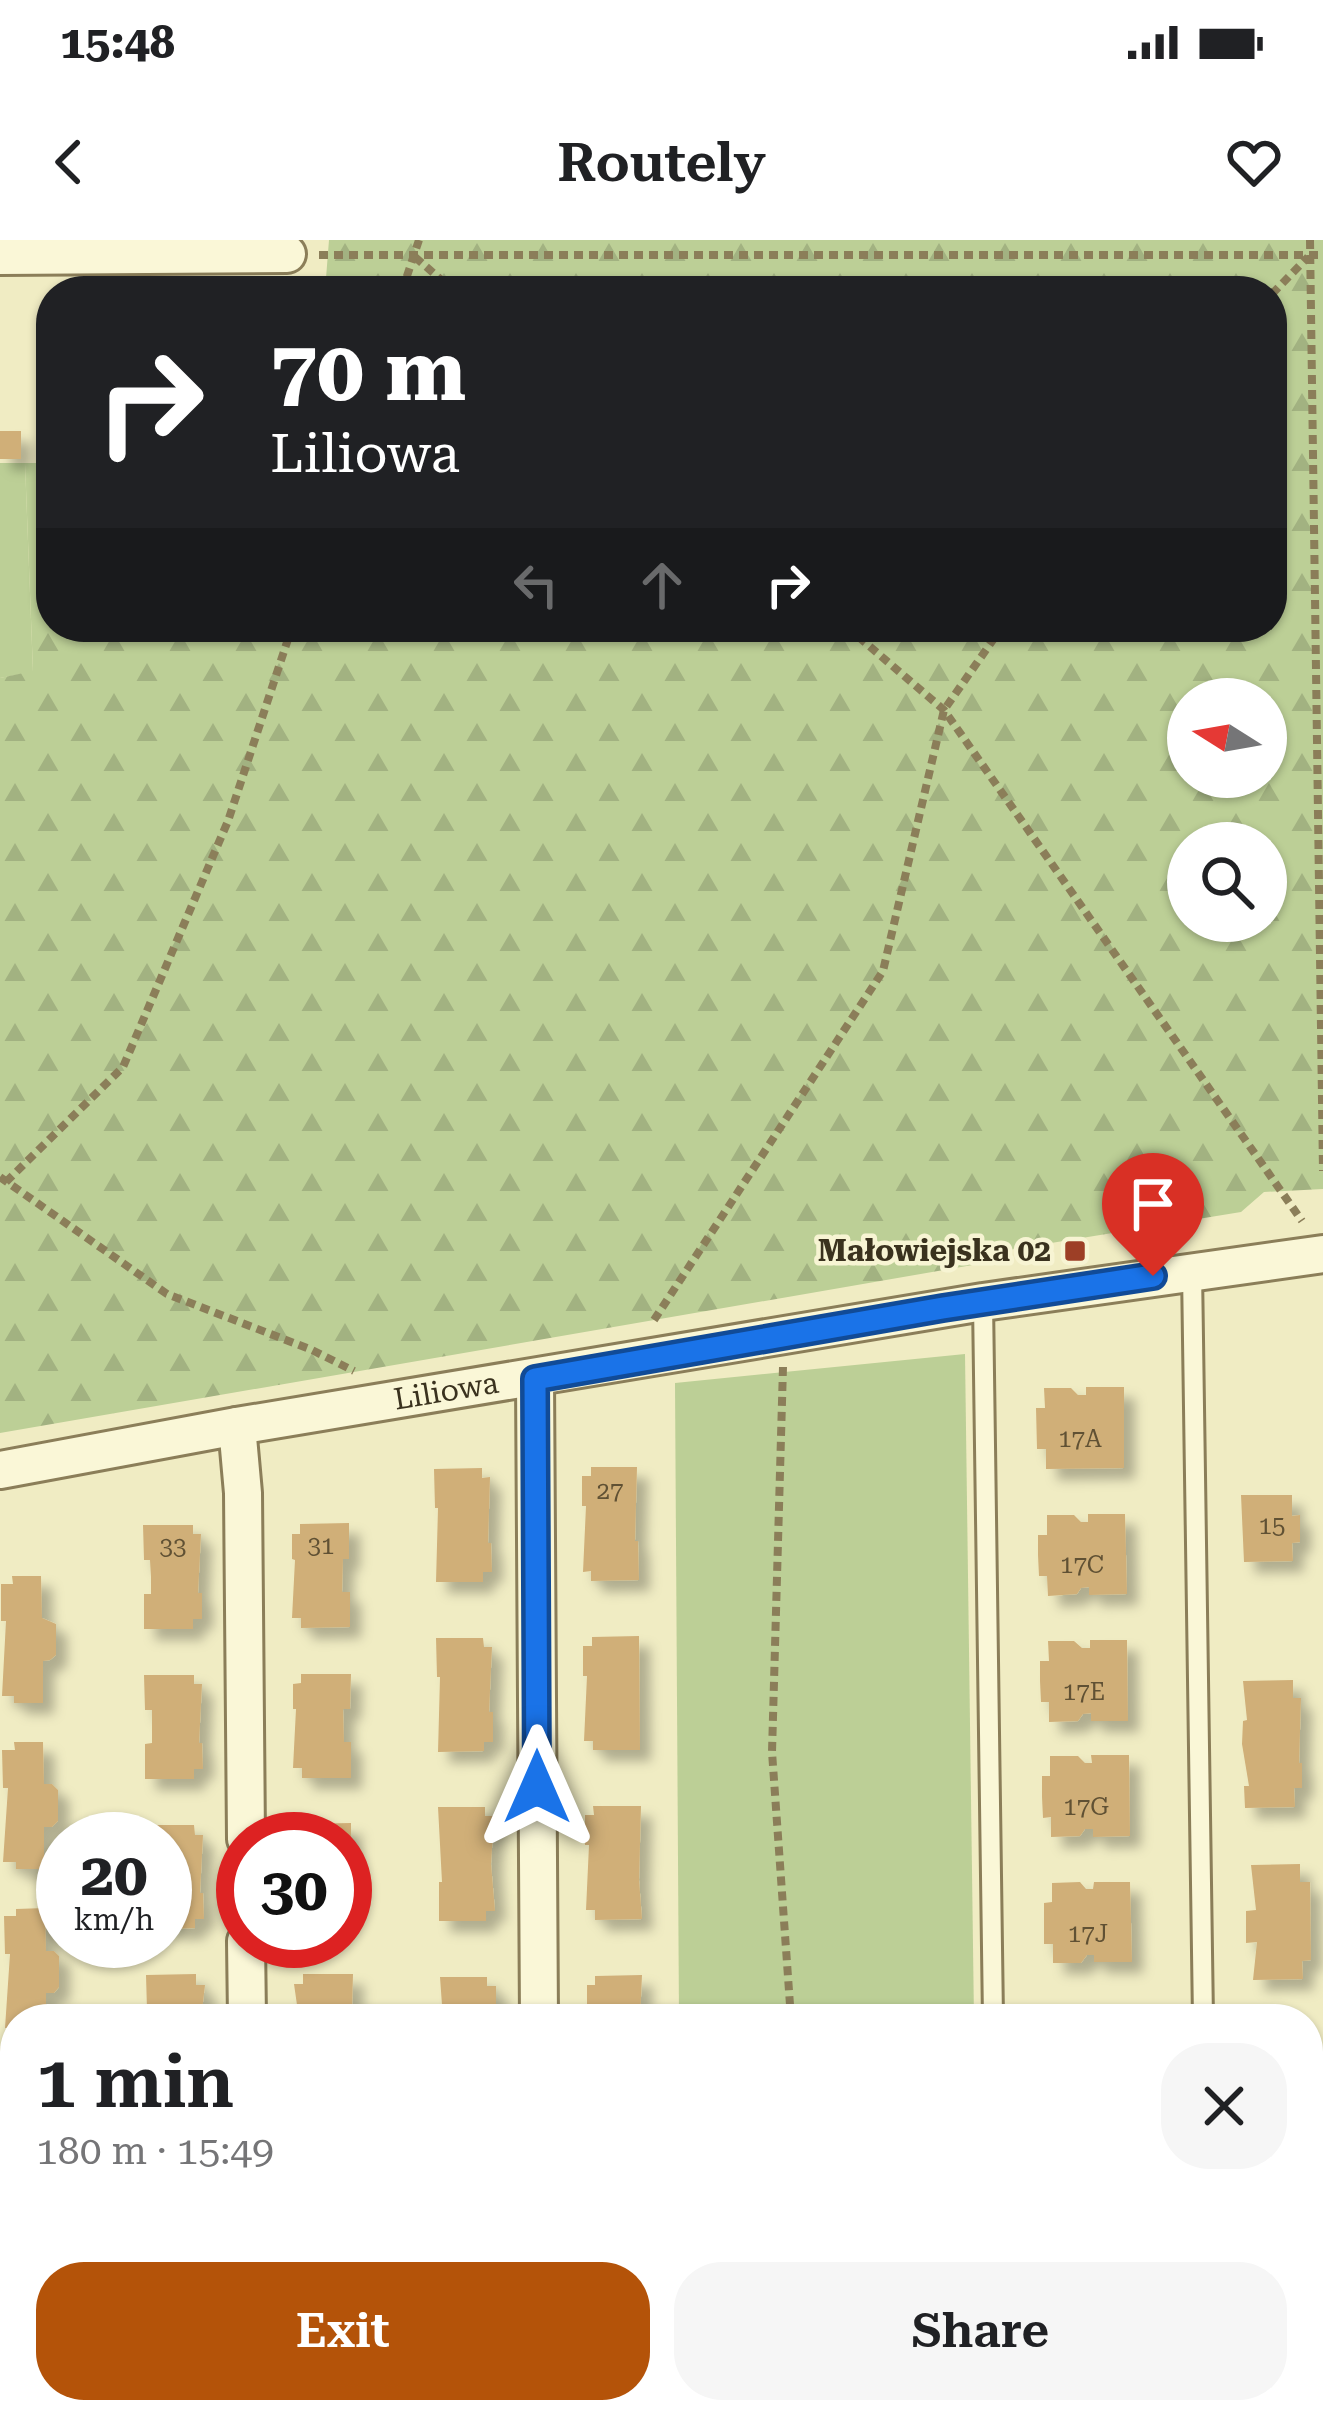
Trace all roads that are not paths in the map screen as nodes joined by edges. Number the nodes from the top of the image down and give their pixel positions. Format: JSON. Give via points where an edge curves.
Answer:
{"nodes":[{"id":1,"x":287,"y":254,"type":"road end"},
{"id":2,"x":0,"y":256,"type":"edge"},
{"id":3,"x":1316,"y":1243,"type":"edge"},
{"id":4,"x":1192,"y":1271,"type":"junction"},
{"id":5,"x":982,"y":1302,"type":"junction"},
{"id":6,"x":535,"y":1379,"type":"junction"},
{"id":7,"x":237,"y":1426,"type":"junction"},
{"id":8,"x":0,"y":1471,"type":"edge"},
{"id":9,"x":245,"y":1812,"type":"edge"},
{"id":10,"x":246,"y":1968,"type":"edge"},
{"id":11,"x":247,"y":2004,"type":"edge"},
{"id":12,"x":539,"y":2004,"type":"edge"},
{"id":13,"x":993,"y":2004,"type":"edge"},
{"id":14,"x":1203,"y":2004,"type":"edge"}],
"edges":[{"from":1,"to":2,"type":"street"},
{"from":3,"to":4,"type":"street","name":"Liliowa"},
{"from":4,"to":5,"type":"street","name":"Liliowa"},
{"from":4,"to":14,"type":"lane"},
{"from":5,"to":6,"type":"street","name":"Liliowa"},
{"from":5,"to":13,"type":"lane"},
{"from":6,"to":7,"type":"street","name":"Liliowa"},
{"from":6,"to":12,"type":"street"},
{"from":7,"to":8,"type":"street","name":"Liliowa"},
{"from":7,"to":9,"type":"street"},
{"from":10,"to":11,"type":"street"}]}
